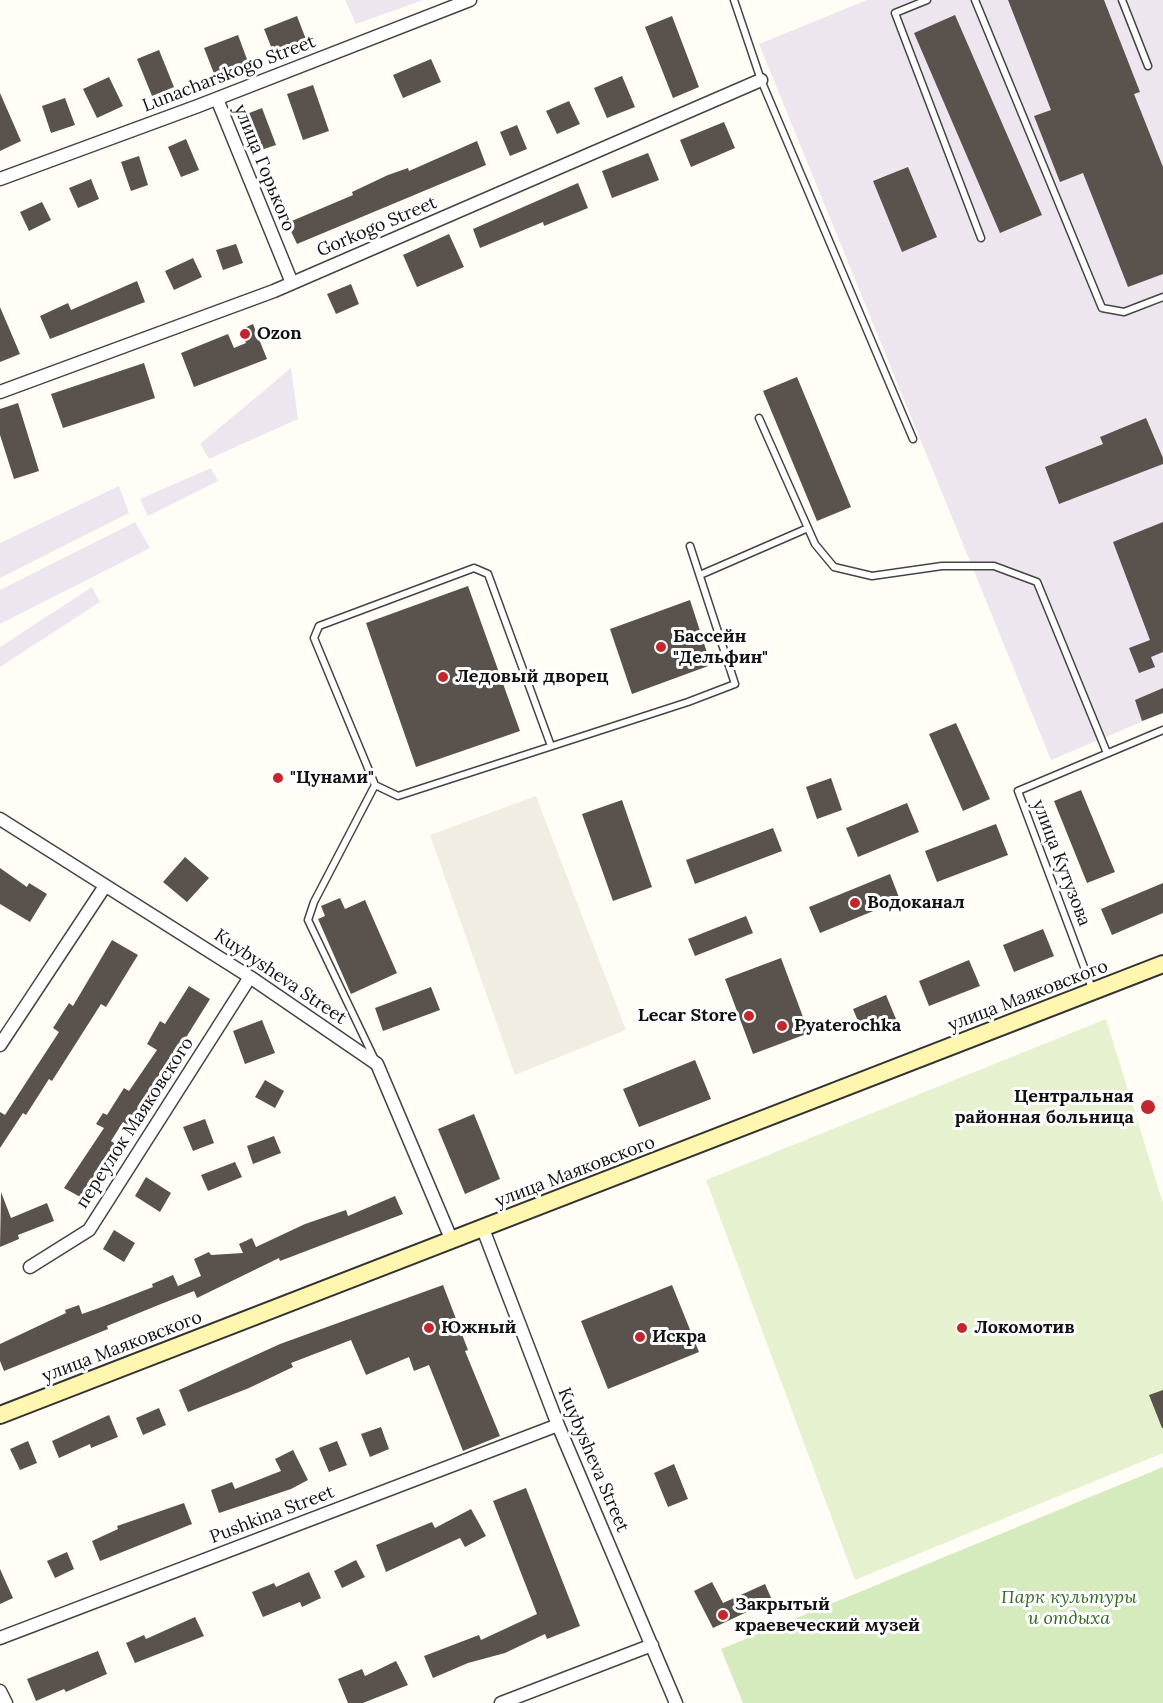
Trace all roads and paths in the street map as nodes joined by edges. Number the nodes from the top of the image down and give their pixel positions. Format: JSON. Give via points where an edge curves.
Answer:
{"nodes":[{"id":1,"x":470,"y":0,"type":"edge"},
{"id":2,"x":734,"y":0,"type":"edge"},
{"id":3,"x":927,"y":0,"type":"edge"},
{"id":4,"x":975,"y":0,"type":"edge"},
{"id":5,"x":1122,"y":0,"type":"edge"},
{"id":6,"x":1148,"y":66,"type":"dead end"},
{"id":7,"x":761,"y":80,"type":"junction"},
{"id":8,"x":217,"y":99,"type":"junction"},
{"id":9,"x":0,"y":178,"type":"edge"},
{"id":10,"x":981,"y":238,"type":"dead end"},
{"id":11,"x":292,"y":283,"type":"junction"},
{"id":12,"x":1163,"y":297,"type":"edge"},
{"id":13,"x":0,"y":392,"type":"edge"},
{"id":14,"x":759,"y":418,"type":"dead end"},
{"id":15,"x":913,"y":440,"type":"dead end"},
{"id":16,"x":808,"y":528,"type":"junction"},
{"id":17,"x":690,"y":546,"type":"dead end"},
{"id":18,"x":700,"y":575,"type":"junction"},
{"id":19,"x":1163,"y":730,"type":"edge"},
{"id":20,"x":551,"y":746,"type":"junction"},
{"id":21,"x":1107,"y":753,"type":"junction"},
{"id":22,"x":375,"y":785,"type":"junction"},
{"id":23,"x":0,"y":819,"type":"edge"},
{"id":24,"x":105,"y":886,"type":"junction"},
{"id":25,"x":1163,"y":964,"type":"edge"},
{"id":26,"x":250,"y":977,"type":"junction"},
{"id":27,"x":1093,"y":991,"type":"junction"},
{"id":28,"x":4,"y":1029,"type":"edge"},
{"id":29,"x":0,"y":1045,"type":"edge"},
{"id":30,"x":377,"y":1064,"type":"junction"},
{"id":31,"x":483,"y":1229,"type":"junction"},
{"id":32,"x":452,"y":1241,"type":"junction"},
{"id":33,"x":30,"y":1267,"type":"dead end"},
{"id":34,"x":0,"y":1415,"type":"edge"},
{"id":35,"x":558,"y":1425,"type":"junction"},
{"id":36,"x":0,"y":1638,"type":"edge"},
{"id":37,"x":652,"y":1645,"type":"junction"},
{"id":38,"x":0,"y":1691,"type":"edge"},
{"id":39,"x":6,"y":1703,"type":"edge"},
{"id":40,"x":501,"y":1703,"type":"edge"},
{"id":41,"x":676,"y":1703,"type":"edge"}],
"edges":[{"from":1,"to":8,"type":"street","name":"Lunacharskogo Street"},
{"from":2,"to":7,"type":"lane"},
{"from":3,"to":10,"type":"lane","via":[[895,13]]},
{"from":4,"to":12,"type":"lane","via":[[1102,308],[1124,312]]},
{"from":5,"to":6,"type":"lane"},
{"from":7,"to":11,"type":"street","name":"Gorkogo Street"},
{"from":7,"to":15,"type":"lane"},
{"from":8,"to":9,"type":"street","name":"Lunacharskogo Street"},
{"from":8,"to":11,"type":"street","name":"улица Горького"},
{"from":11,"to":13,"type":"street","name":"Gorkogo Street"},
{"from":14,"to":16,"type":"lane"},
{"from":16,"to":18,"type":"lane"},
{"from":16,"to":21,"type":"lane","via":[[815,544],[834,567],[872,576],[942,566],[994,566],[1036,582]]},
{"from":17,"to":18,"type":"lane"},
{"from":18,"to":20,"type":"lane","via":[[735,684]]},
{"from":19,"to":21,"type":"lane","name":"улица Кутузова"},
{"from":20,"to":22,"type":"lane","via":[[398,796]]},
{"from":20,"to":22,"type":"lane","via":[[488,574],[474,568],[319,626],[314,638]]},
{"from":21,"to":27,"type":"lane","name":"улица Кутузова","via":[[1018,791]]},
{"from":22,"to":30,"type":"lane","via":[[308,920]]},
{"from":23,"to":24,"type":"street","name":"Kuybysheva Street"},
{"from":24,"to":26,"type":"street","name":"Kuybysheva Street"},
{"from":24,"to":28,"type":"street"},
{"from":25,"to":27,"type":"main road","name":"улица Маяковского"},
{"from":26,"to":30,"type":"street","name":"Kuybysheva Street"},
{"from":26,"to":33,"type":"street","name":"переулок Маяковского","via":[[88,1230]]},
{"from":27,"to":31,"type":"main road","name":"улица Маяковского"},
{"from":28,"to":29,"type":"street"},
{"from":30,"to":32,"type":"street"},
{"from":31,"to":32,"type":"main road","name":"улица Маяковского"},
{"from":31,"to":35,"type":"street","name":"Kuybysheva Street"},
{"from":32,"to":34,"type":"main road","name":"улица Маяковского"},
{"from":35,"to":36,"type":"street","name":"Pushkina Street"},
{"from":35,"to":37,"type":"street","name":"Kuybysheva Street"},
{"from":37,"to":40,"type":"street"},
{"from":37,"to":41,"type":"street","name":"Kuybysheva Street"},
{"from":38,"to":39,"type":"street"}]}
